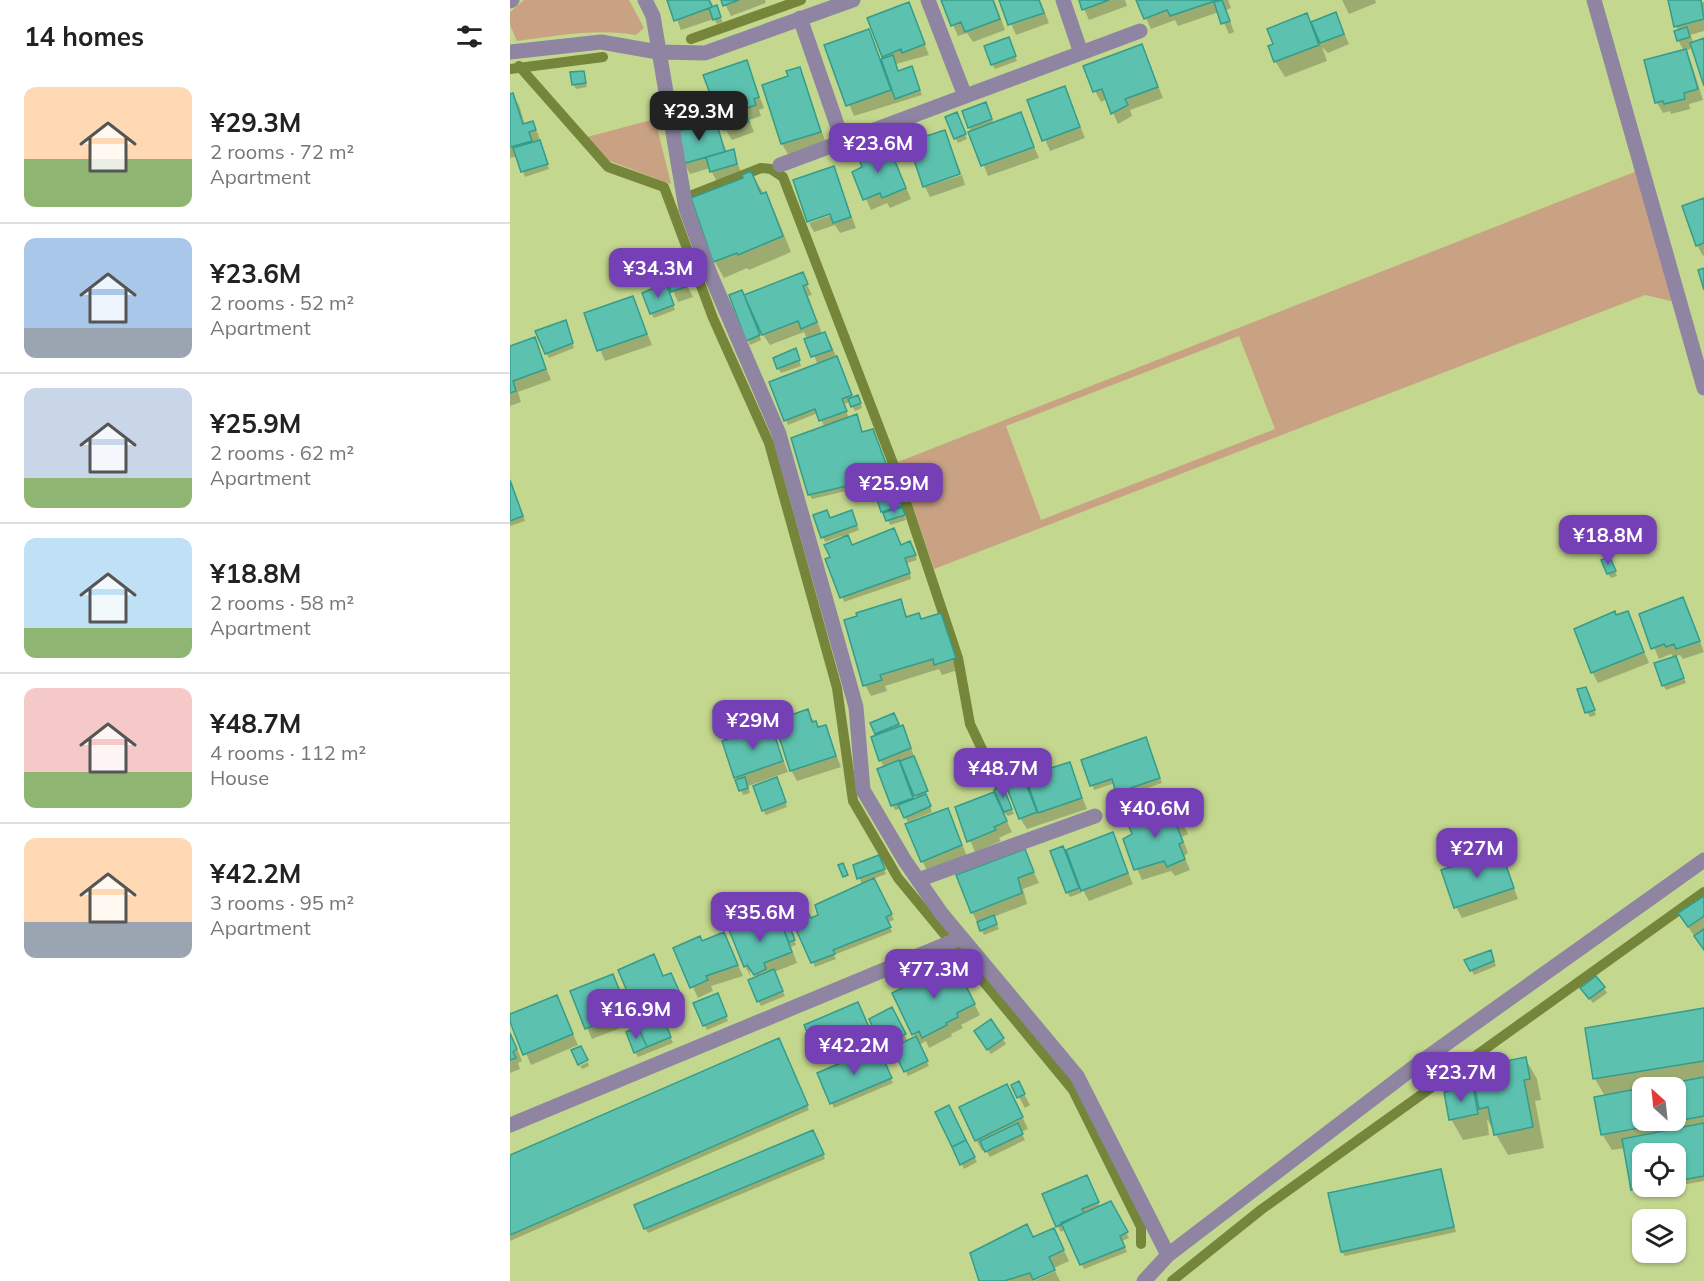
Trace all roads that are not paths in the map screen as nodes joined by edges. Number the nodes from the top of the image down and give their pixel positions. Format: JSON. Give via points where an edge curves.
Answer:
{"nodes":[{"id":1,"x":645,"y":0,"type":"edge"},
{"id":2,"x":853,"y":0,"type":"edge"},
{"id":3,"x":928,"y":0,"type":"edge"},
{"id":4,"x":1063,"y":0,"type":"edge"},
{"id":5,"x":1594,"y":0,"type":"edge"},
{"id":6,"x":800,"y":18,"type":"junction"},
{"id":7,"x":1140,"y":31,"type":"dead end"},
{"id":8,"x":510,"y":52,"type":"edge"},
{"id":9,"x":658,"y":52,"type":"junction"},
{"id":10,"x":1081,"y":53,"type":"junction"},
{"id":11,"x":965,"y":96,"type":"junction"},
{"id":12,"x":843,"y":142,"type":"junction"},
{"id":13,"x":780,"y":165,"type":"dead end"},
{"id":14,"x":1704,"y":388,"type":"edge"},
{"id":15,"x":1095,"y":816,"type":"dead end"},
{"id":16,"x":1704,"y":860,"type":"edge"},
{"id":17,"x":918,"y":880,"type":"junction"},
{"id":18,"x":954,"y":941,"type":"junction"},
{"id":19,"x":510,"y":1125,"type":"edge"},
{"id":20,"x":1168,"y":1255,"type":"junction"},
{"id":21,"x":1144,"y":1281,"type":"edge"}],
"edges":[{"from":1,"to":9,"type":"street","via":[[653,16]]},
{"from":2,"to":6,"type":"street"},
{"from":3,"to":11,"type":"street"},
{"from":4,"to":10,"type":"street"},
{"from":5,"to":14,"type":"street"},
{"from":6,"to":9,"type":"street","via":[[705,53]]},
{"from":6,"to":12,"type":"street"},
{"from":7,"to":10,"type":"street"},
{"from":8,"to":9,"type":"street","via":[[601,42]]},
{"from":9,"to":17,"type":"street","via":[[686,209],[779,434],[856,707],[863,789]]},
{"from":10,"to":11,"type":"street"},
{"from":11,"to":12,"type":"street"},
{"from":12,"to":13,"type":"street"},
{"from":15,"to":17,"type":"street"},
{"from":16,"to":20,"type":"street","via":[[1422,1061]]},
{"from":17,"to":18,"type":"street"},
{"from":18,"to":19,"type":"street"},
{"from":18,"to":20,"type":"street","via":[[1077,1076]]},
{"from":20,"to":21,"type":"street"}]}
